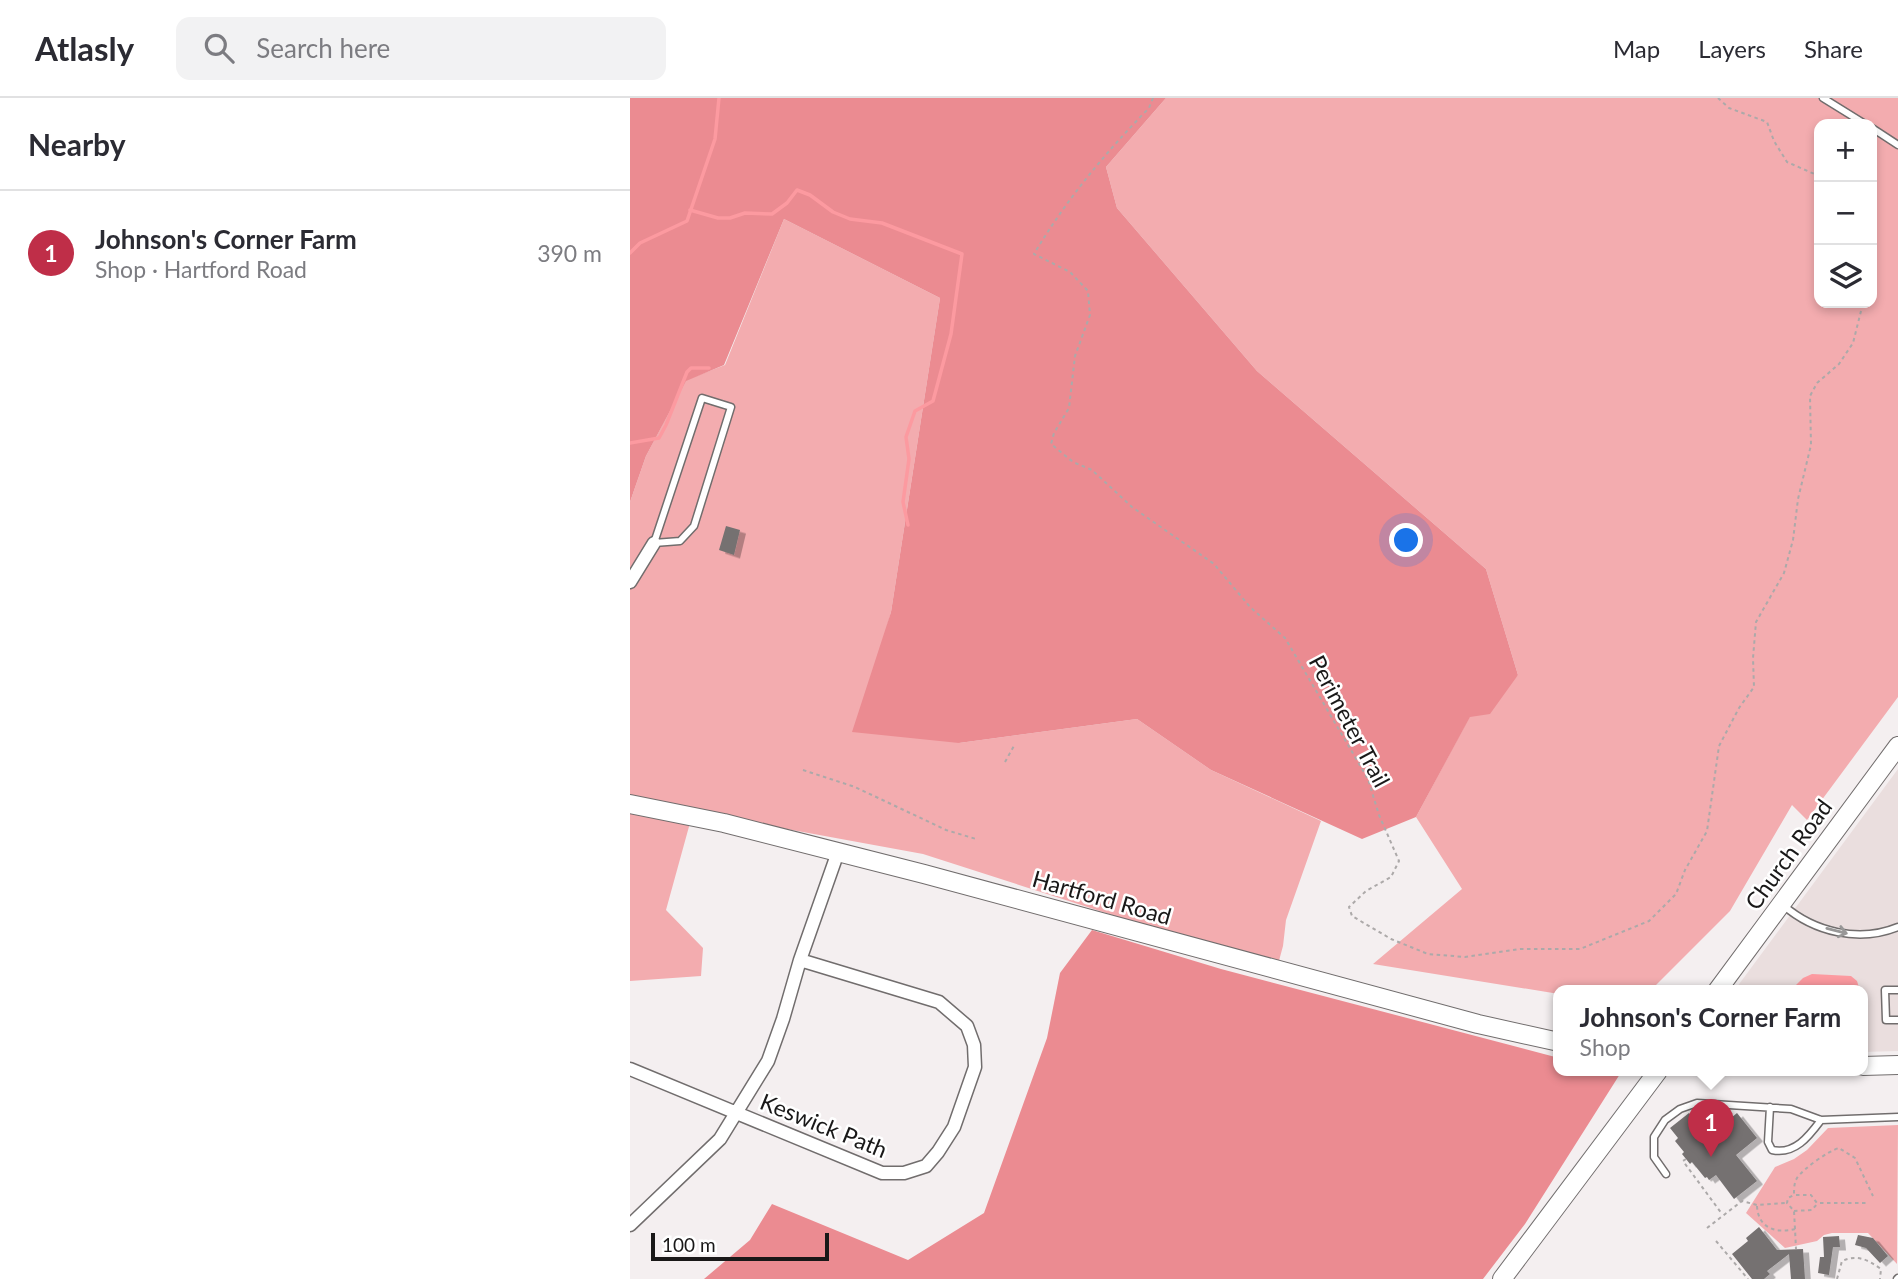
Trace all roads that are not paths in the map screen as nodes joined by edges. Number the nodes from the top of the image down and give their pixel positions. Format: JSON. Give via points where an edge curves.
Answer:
{"nodes":[{"id":1,"x":1823,"y":98,"type":"edge"},
{"id":2,"x":1857,"y":119,"type":"edge"},
{"id":3,"x":1877,"y":131,"type":"edge"},
{"id":4,"x":1898,"y":145,"type":"edge"},
{"id":5,"x":654,"y":543,"type":"junction"},
{"id":6,"x":630,"y":582,"type":"edge"},
{"id":7,"x":1898,"y":746,"type":"edge"},
{"id":8,"x":630,"y":804,"type":"edge"},
{"id":9,"x":838,"y":852,"type":"junction"},
{"id":10,"x":1781,"y":904,"type":"junction"},
{"id":11,"x":1898,"y":927,"type":"edge"},
{"id":12,"x":800,"y":960,"type":"junction"},
{"id":13,"x":1721,"y":985,"type":"edge"},
{"id":14,"x":1898,"y":990,"type":"edge"},
{"id":15,"x":1898,"y":1020,"type":"edge"},
{"id":16,"x":1553,"y":1041,"type":"edge"},
{"id":17,"x":1898,"y":1065,"type":"edge"},
{"id":18,"x":1868,"y":1066,"type":"edge"},
{"id":19,"x":630,"y":1069,"type":"edge"},
{"id":20,"x":1654,"y":1076,"type":"edge"},
{"id":21,"x":1770,"y":1107,"type":"junction"},
{"id":22,"x":737,"y":1112,"type":"junction"},
{"id":23,"x":1898,"y":1116,"type":"edge"},
{"id":24,"x":1821,"y":1120,"type":"junction"},
{"id":25,"x":1666,"y":1174,"type":"dead end"},
{"id":26,"x":630,"y":1225,"type":"edge"},
{"id":27,"x":1502,"y":1279,"type":"edge"}],
"edges":[{"from":1,"to":2,"type":"lane"},
{"from":3,"to":4,"type":"lane"},
{"from":5,"to":5,"type":"lane","via":[[680,541],[693,529],[731,407],[702,398]]},
{"from":5,"to":6,"type":"street"},
{"from":7,"to":10,"type":"street","name":"Church Road"},
{"from":8,"to":9,"type":"street","name":"Hartford Road"},
{"from":9,"to":12,"type":"street"},
{"from":9,"to":16,"type":"street","name":"Hartford Road"},
{"from":10,"to":11,"type":"lane","one_way":true,"via":[[1803,920],[1841,933],[1875,934]]},
{"from":10,"to":13,"type":"street","name":"Church Road"},
{"from":12,"to":22,"type":"street","via":[[768,1061]]},
{"from":12,"to":22,"type":"street","name":"Keswick Path","via":[[939,1002],[967,1026],[975,1067],[954,1126],[926,1166],[904,1173],[881,1173]]},
{"from":14,"to":15,"type":"lane","via":[[1885,990],[1886,1020]]},
{"from":17,"to":18,"type":"street"},
{"from":19,"to":22,"type":"street","name":"Keswick Path"},
{"from":20,"to":27,"type":"street"},
{"from":21,"to":24,"type":"lane"},
{"from":21,"to":24,"type":"lane","via":[[1768,1142],[1772,1150],[1781,1152],[1801,1144]]},
{"from":21,"to":25,"type":"lane","via":[[1705,1102],[1680,1109],[1665,1120],[1654,1137],[1654,1157]]},
{"from":22,"to":26,"type":"street","via":[[720,1139]]},
{"from":23,"to":24,"type":"lane"}]}
